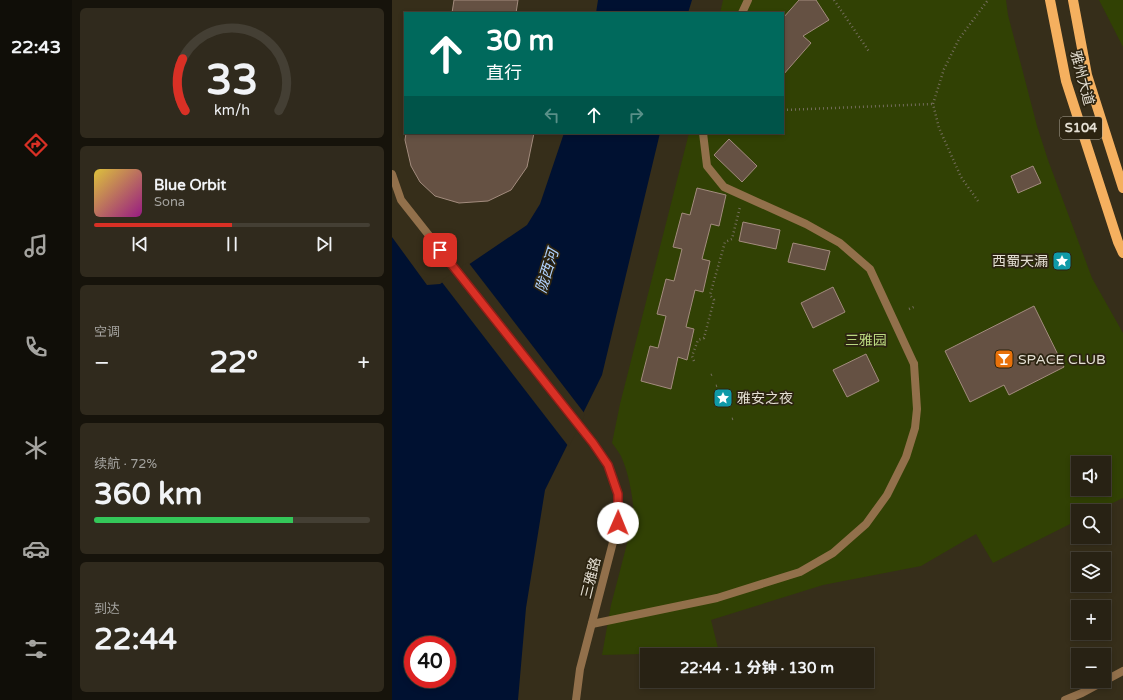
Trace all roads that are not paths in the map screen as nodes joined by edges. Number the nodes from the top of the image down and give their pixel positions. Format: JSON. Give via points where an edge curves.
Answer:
{"nodes":[{"id":1,"x":748,"y":0,"type":"edge"},
{"id":2,"x":1050,"y":0,"type":"edge"},
{"id":3,"x":1073,"y":0,"type":"edge"},
{"id":4,"x":742,"y":12,"type":"edge"},
{"id":5,"x":703,"y":134,"type":"edge"},
{"id":6,"x":392,"y":174,"type":"edge"},
{"id":7,"x":1123,"y":188,"type":"edge"},
{"id":8,"x":1123,"y":253,"type":"edge"},
{"id":9,"x":592,"y":624,"type":"junction"},
{"id":10,"x":1123,"y":671,"type":"edge"},
{"id":11,"x":576,"y":700,"type":"edge"},
{"id":12,"x":1065,"y":700,"type":"edge"}],
"edges":[{"from":1,"to":4,"type":"street"},
{"from":2,"to":8,"type":"main road","name":"雅州大道","number":"S104","via":[[1066,81]]},
{"from":3,"to":7,"type":"main road","name":"雅州大道","number":"S104","via":[[1087,75]]},
{"from":5,"to":9,"type":"street","via":[[707,166],[724,187],[806,224],[840,243],[870,269],[914,364],[917,409],[915,428],[906,457],[887,495],[866,524],[833,553],[800,572],[717,598]]},
{"from":6,"to":9,"type":"street","name":"三雅路","via":[[401,200],[608,465],[618,494],[618,523]]},
{"from":9,"to":11,"type":"street","name":"三雅路","via":[[580,669]]},
{"from":10,"to":12,"type":"street"}]}
